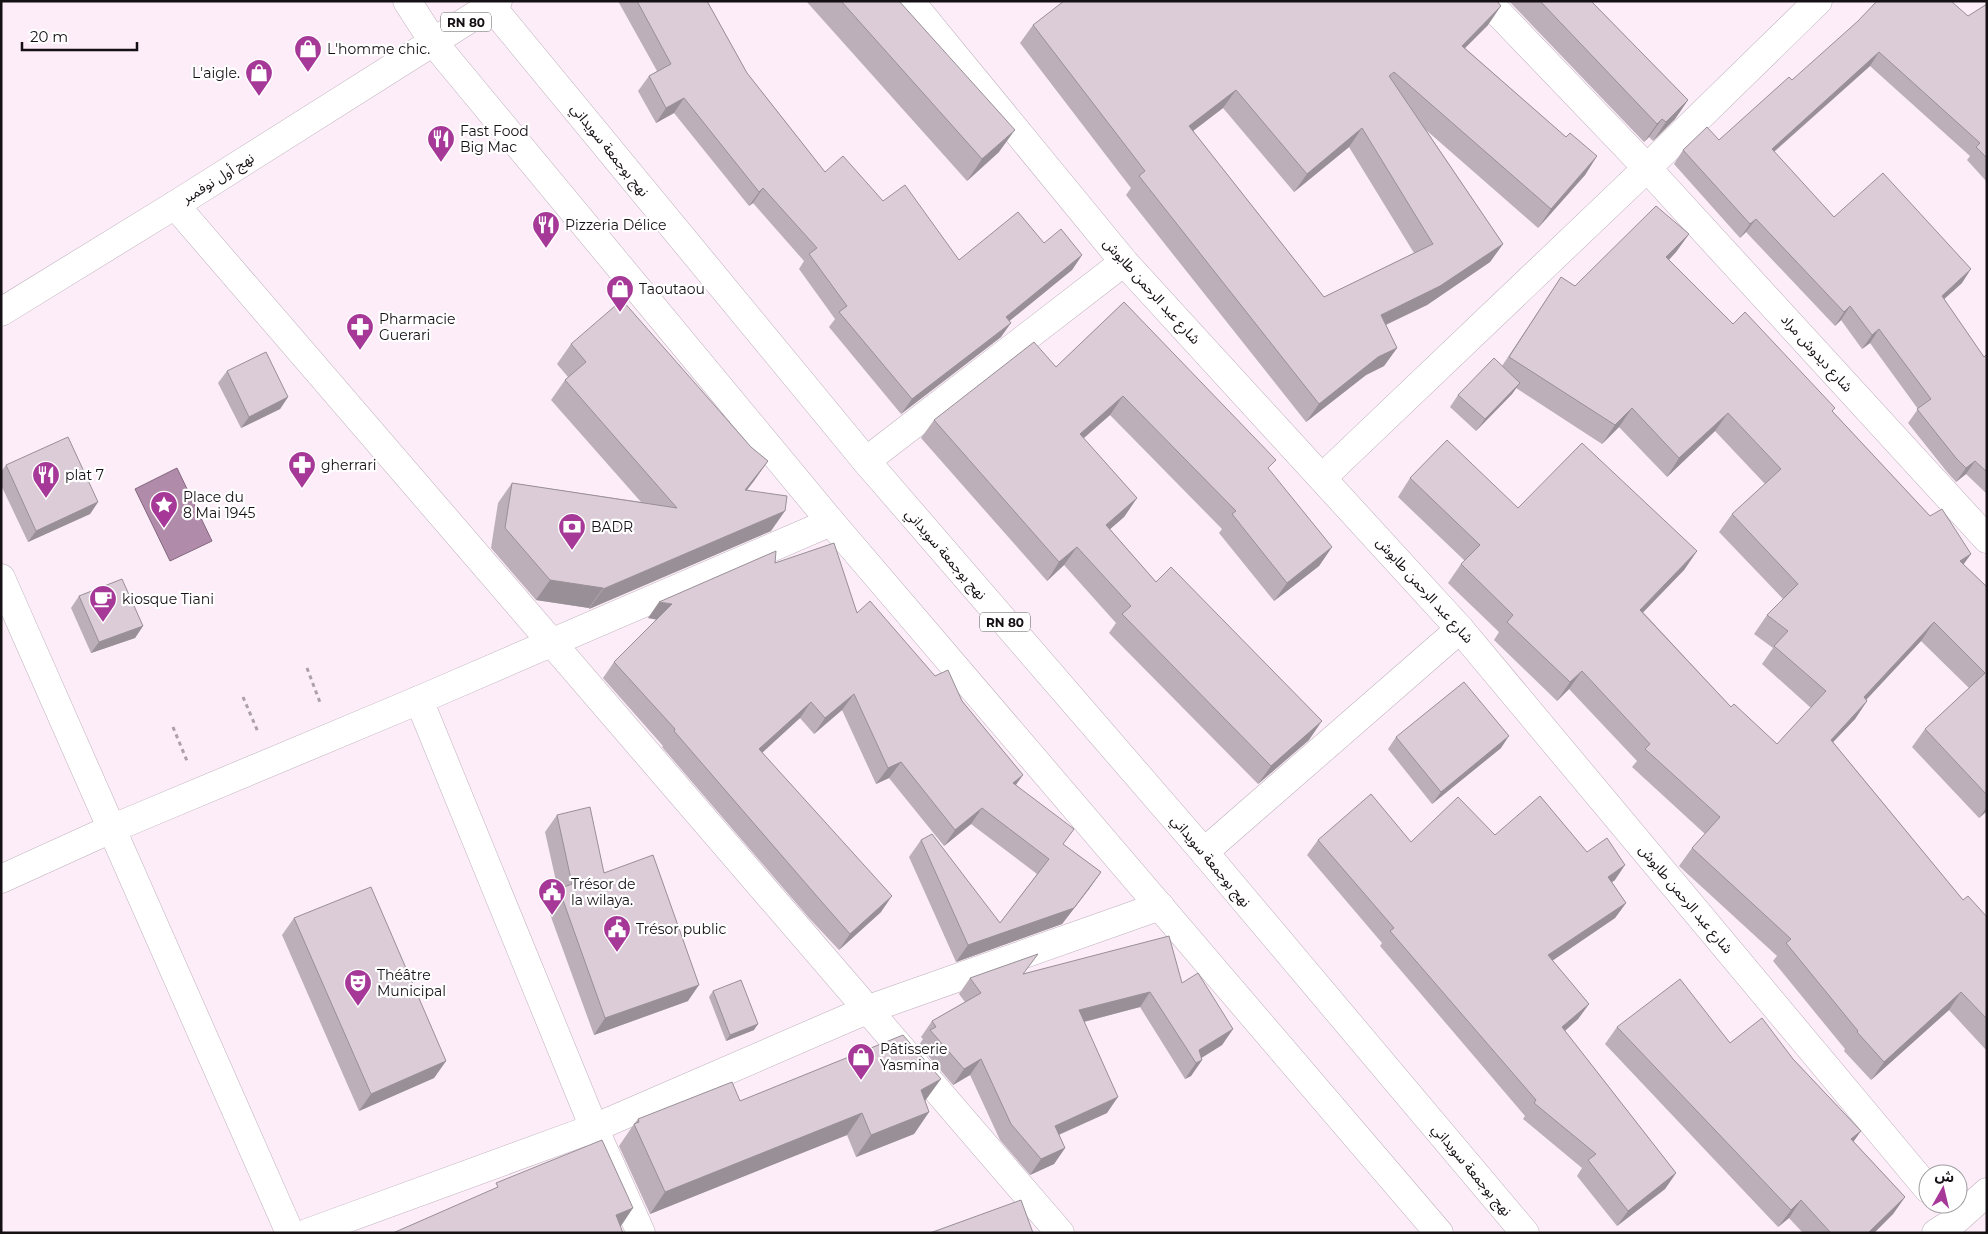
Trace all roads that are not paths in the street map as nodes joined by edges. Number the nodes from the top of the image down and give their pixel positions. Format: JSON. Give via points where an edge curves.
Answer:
{"nodes":[{"id":1,"x":407,"y":1,"type":"edge"},
{"id":2,"x":910,"y":1,"type":"edge"},
{"id":3,"x":1486,"y":1,"type":"edge"},
{"id":4,"x":1818,"y":1,"type":"edge"},
{"id":5,"x":493,"y":3,"type":"edge"},
{"id":6,"x":434,"y":43,"type":"junction"},
{"id":7,"x":1647,"y":168,"type":"junction"},
{"id":8,"x":176,"y":205,"type":"junction"},
{"id":9,"x":1124,"y":262,"type":"junction"},
{"id":10,"x":1,"y":312,"type":"edge"},
{"id":11,"x":866,"y":461,"type":"junction"},
{"id":12,"x":1323,"y":477,"type":"junction"},
{"id":13,"x":831,"y":522,"type":"junction"},
{"id":14,"x":1987,"y":539,"type":"edge"},
{"id":15,"x":1,"y":578,"type":"edge"},
{"id":16,"x":1460,"y":629,"type":"junction"},
{"id":17,"x":552,"y":641,"type":"junction"},
{"id":18,"x":419,"y":700,"type":"junction"},
{"id":19,"x":111,"y":829,"type":"junction"},
{"id":20,"x":1204,"y":852,"type":"junction"},
{"id":21,"x":1,"y":879,"type":"edge"},
{"id":22,"x":1160,"y":906,"type":"junction"},
{"id":23,"x":869,"y":1009,"type":"junction"},
{"id":24,"x":594,"y":1128,"type":"junction"},
{"id":25,"x":1918,"y":1177,"type":"edge"},
{"id":26,"x":1987,"y":1192,"type":"edge"},
{"id":27,"x":1949,"y":1223,"type":"edge"},
{"id":28,"x":290,"y":1233,"type":"edge"},
{"id":29,"x":307,"y":1233,"type":"edge"},
{"id":30,"x":641,"y":1233,"type":"edge"},
{"id":31,"x":1060,"y":1233,"type":"edge"},
{"id":32,"x":1439,"y":1233,"type":"edge"},
{"id":33,"x":1525,"y":1233,"type":"edge"}],
"edges":[{"from":1,"to":6,"type":"street"},
{"from":2,"to":9,"type":"street","name":"شارع عبد الرحمن طابوش"},
{"from":3,"to":7,"type":"street","name":"شارع ديدوش مراد"},
{"from":4,"to":7,"type":"street"},
{"from":5,"to":6,"type":"street","number":"RN 80"},
{"from":5,"to":11,"type":"street","name":"نهج بوجمعة سويداني","number":"RN 80"},
{"from":6,"to":8,"type":"street","name":"نهج أول نوفمبر"},
{"from":6,"to":13,"type":"street","number":"RN 80"},
{"from":7,"to":12,"type":"street"},
{"from":7,"to":14,"type":"street","name":"شارع ديدوش مراد"},
{"from":8,"to":10,"type":"street","name":"نهج أول نوفمبر"},
{"from":8,"to":17,"type":"street"},
{"from":9,"to":11,"type":"street"},
{"from":9,"to":12,"type":"street","name":"شارع عبد الرحمن طابوش"},
{"from":11,"to":20,"type":"street","name":"نهج بوجمعة سويداني","number":"RN 80"},
{"from":12,"to":16,"type":"street","name":"شارع عبد الرحمن طابوش"},
{"from":13,"to":17,"type":"street"},
{"from":13,"to":22,"type":"street","number":"RN 80"},
{"from":15,"to":19,"type":"street"},
{"from":16,"to":20,"type":"street"},
{"from":16,"to":25,"type":"street","name":"شارع عبد الرحمن طابوش"},
{"from":17,"to":18,"type":"street"},
{"from":17,"to":23,"type":"street"},
{"from":18,"to":19,"type":"street"},
{"from":18,"to":24,"type":"street"},
{"from":19,"to":21,"type":"street"},
{"from":19,"to":28,"type":"street"},
{"from":20,"to":33,"type":"street","name":"نهج بوجمعة سويداني","number":"RN 80"},
{"from":22,"to":23,"type":"street"},
{"from":22,"to":32,"type":"street","number":"RN 80"},
{"from":23,"to":24,"type":"street"},
{"from":23,"to":31,"type":"street"},
{"from":24,"to":29,"type":"street"},
{"from":24,"to":30,"type":"street"},
{"from":26,"to":27,"type":"street"}]}
